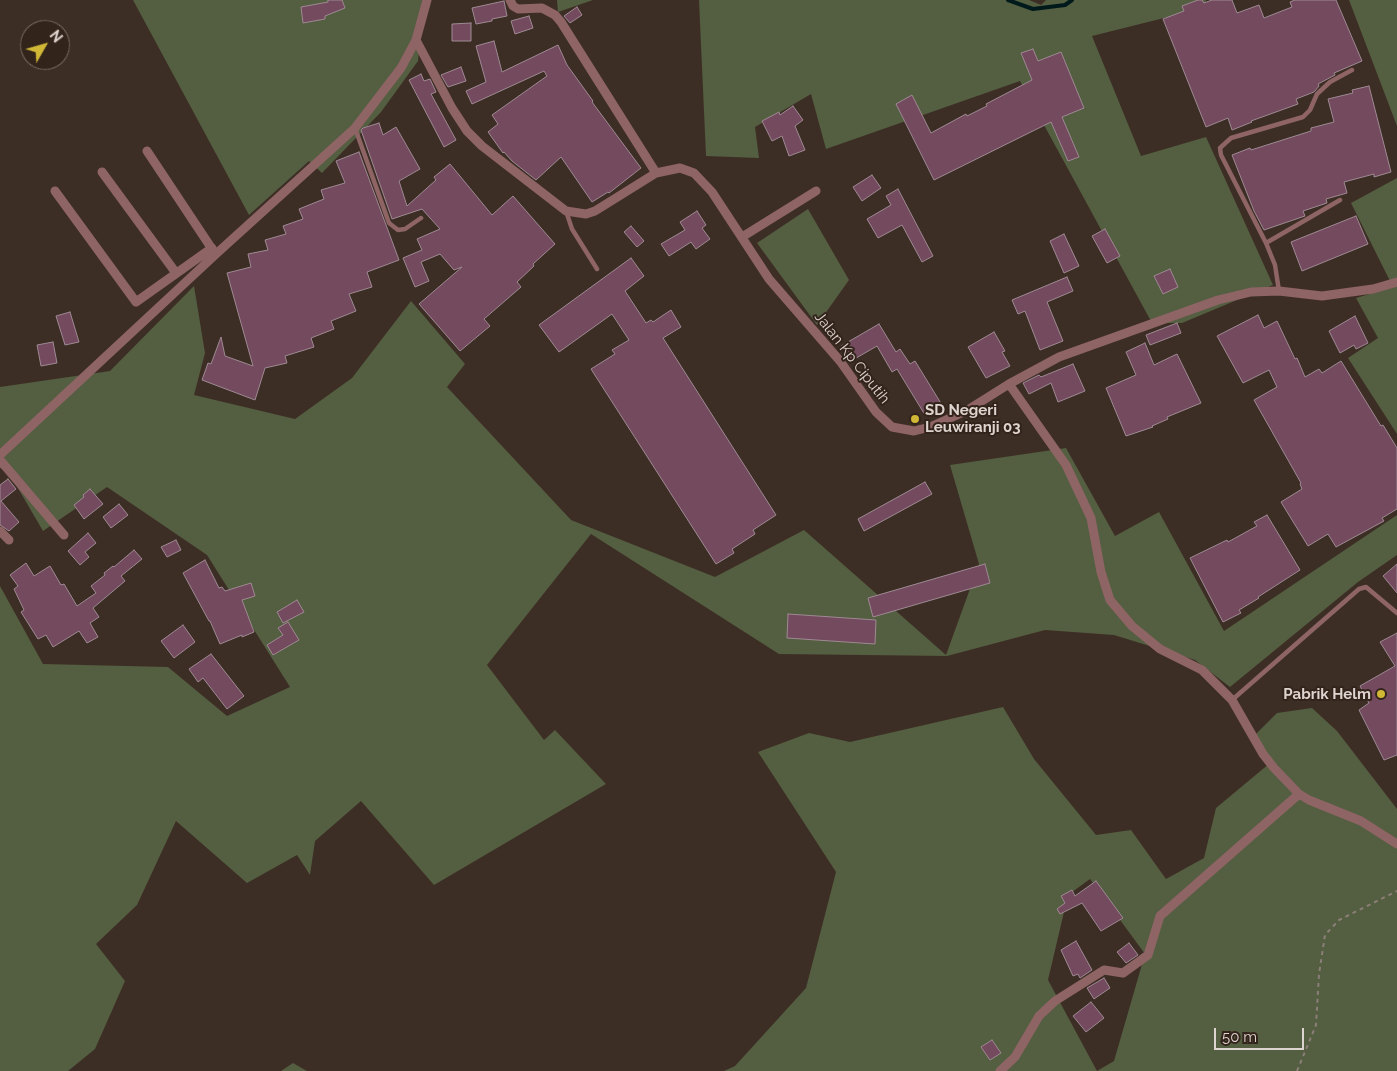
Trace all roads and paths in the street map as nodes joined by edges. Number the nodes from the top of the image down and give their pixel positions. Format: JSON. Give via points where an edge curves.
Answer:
{"nodes":[{"id":1,"x":427,"y":0,"type":"edge"},
{"id":2,"x":510,"y":0,"type":"edge"},
{"id":3,"x":416,"y":40,"type":"junction"},
{"id":4,"x":1352,"y":70,"type":"dead end"},
{"id":5,"x":355,"y":128,"type":"junction"},
{"id":6,"x":147,"y":151,"type":"dead end"},
{"id":7,"x":102,"y":172,"type":"dead end"},
{"id":8,"x":656,"y":173,"type":"junction"},
{"id":9,"x":55,"y":191,"type":"dead end"},
{"id":10,"x":816,"y":191,"type":"dead end"},
{"id":11,"x":1340,"y":200,"type":"dead end"},
{"id":12,"x":566,"y":211,"type":"junction"},
{"id":13,"x":421,"y":218,"type":"dead end"},
{"id":14,"x":742,"y":237,"type":"junction"},
{"id":15,"x":1266,"y":243,"type":"junction"},
{"id":16,"x":214,"y":251,"type":"junction"},
{"id":17,"x":597,"y":269,"type":"dead end"},
{"id":18,"x":176,"y":273,"type":"junction"},
{"id":19,"x":1397,"y":282,"type":"edge"},
{"id":20,"x":1279,"y":291,"type":"junction"},
{"id":21,"x":1010,"y":384,"type":"junction"},
{"id":22,"x":0,"y":455,"type":"edge"},
{"id":23,"x":0,"y":460,"type":"edge"},
{"id":24,"x":0,"y":531,"type":"edge"},
{"id":25,"x":64,"y":535,"type":"dead end"},
{"id":26,"x":9,"y":540,"type":"dead end"},
{"id":27,"x":1397,"y":613,"type":"edge"},
{"id":28,"x":1232,"y":700,"type":"junction"},
{"id":29,"x":1299,"y":794,"type":"junction"},
{"id":30,"x":1397,"y":844,"type":"edge"},
{"id":31,"x":1397,"y":891,"type":"edge"},
{"id":32,"x":1000,"y":1071,"type":"edge"},
{"id":33,"x":1297,"y":1071,"type":"edge"}],
"edges":[{"from":1,"to":3,"type":"street"},
{"from":2,"to":8,"type":"street","via":[[518,8],[542,8],[555,15]]},
{"from":3,"to":5,"type":"street","via":[[401,68]]},
{"from":3,"to":12,"type":"street","via":[[467,130],[482,146]]},
{"from":4,"to":15,"type":"lane","via":[[1330,82],[1317,94],[1310,110],[1303,116],[1231,138],[1220,148]]},
{"from":5,"to":13,"type":"lane","via":[[389,223],[398,230]]},
{"from":5,"to":16,"type":"street"},
{"from":6,"to":16,"type":"street"},
{"from":7,"to":18,"type":"street"},
{"from":8,"to":12,"type":"street","name":"Jalan Kp Ciputih","via":[[595,211],[586,214]]},
{"from":8,"to":14,"type":"street","name":"Jalan Kp Ciputih","via":[[680,168],[694,173],[712,192]]},
{"from":9,"to":18,"type":"street","via":[[136,302]]},
{"from":10,"to":14,"type":"street"},
{"from":11,"to":15,"type":"lane"},
{"from":12,"to":17,"type":"lane","via":[[572,229]]},
{"from":14,"to":21,"type":"street","name":"Jalan Kp Ciputih","via":[[769,279],[840,361],[876,412],[892,427],[914,432],[930,427],[966,411]]},
{"from":15,"to":20,"type":"lane","via":[[1275,265]]},
{"from":16,"to":18,"type":"street"},
{"from":16,"to":22,"type":"street"},
{"from":19,"to":20,"type":"street","name":"Jalan Kp Ciputih","via":[[1322,296]]},
{"from":20,"to":21,"type":"street","name":"Jalan Kp Ciputih","via":[[1251,292],[1218,300],[1059,357]]},
{"from":21,"to":28,"type":"street","via":[[1066,465],[1091,518],[1110,600],[1132,626],[1160,649],[1202,670]]},
{"from":23,"to":25,"type":"street"},
{"from":24,"to":26,"type":"street"},
{"from":27,"to":28,"type":"lane","via":[[1366,587],[1359,589]]},
{"from":28,"to":29,"type":"street","via":[[1263,754]]},
{"from":29,"to":30,"type":"street","via":[[1361,821]]},
{"from":29,"to":32,"type":"street","via":[[1160,916],[1148,955],[1123,973],[1104,970],[1055,1001],[1039,1016],[1015,1056]]},
{"from":31,"to":33,"type":"path","via":[[1339,920],[1326,935],[1319,974],[1316,1025]]}]}
